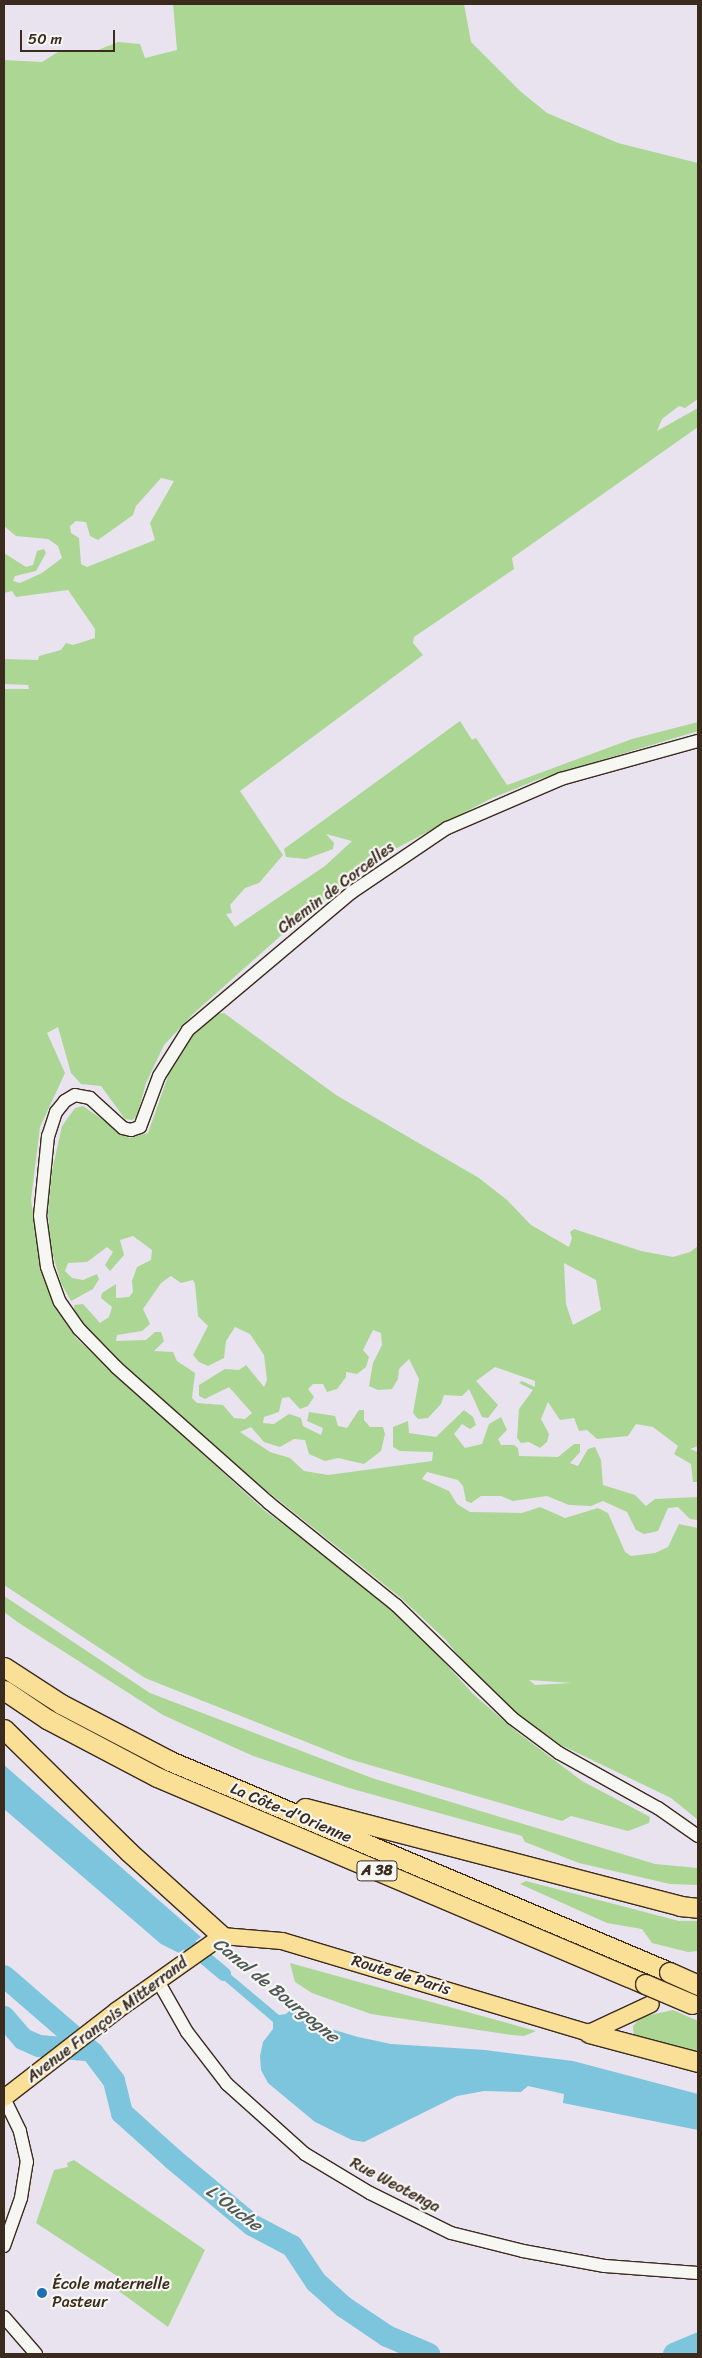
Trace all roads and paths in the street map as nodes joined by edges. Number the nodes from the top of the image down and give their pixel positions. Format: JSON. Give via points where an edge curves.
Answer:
{"nodes":[{"id":1,"x":698,"y":741,"type":"edge"},
{"id":2,"x":4,"y":1667,"type":"edge"},
{"id":3,"x":4,"y":1690,"type":"edge"},
{"id":4,"x":4,"y":1729,"type":"edge"},
{"id":5,"x":222,"y":1784,"type":"junction"},
{"id":6,"x":698,"y":1836,"type":"edge"},
{"id":7,"x":698,"y":1908,"type":"edge"},
{"id":8,"x":216,"y":1939,"type":"junction"},
{"id":9,"x":158,"y":1981,"type":"junction"},
{"id":10,"x":698,"y":1985,"type":"edge"},
{"id":11,"x":651,"y":2004,"type":"dead end"},
{"id":12,"x":695,"y":2005,"type":"edge"},
{"id":13,"x":589,"y":2033,"type":"junction"},
{"id":14,"x":698,"y":2062,"type":"edge"},
{"id":15,"x":4,"y":2098,"type":"edge"},
{"id":16,"x":4,"y":2246,"type":"edge"},
{"id":17,"x":698,"y":2273,"type":"edge"},
{"id":18,"x":4,"y":2317,"type":"edge"},
{"id":19,"x":36,"y":2354,"type":"edge"}],
"edges":[{"from":1,"to":6,"type":"street","name":"Chemin de Corcelles","via":[[561,779],[447,828],[399,860],[303,930],[188,1030],[159,1076],[140,1127],[132,1130],[123,1128],[90,1098],[75,1096],[56,1112],[48,1136],[40,1216],[47,1268],[60,1302],[79,1329],[167,1414],[262,1497],[396,1604],[512,1718],[559,1753],[658,1808]]},
{"from":2,"to":5,"type":"highway","name":"La Côte-d'Orienne","number":"A 38","via":[[115,1734]]},
{"from":3,"to":12,"type":"highway","name":"La Côte-d'Orienne","number":"A 38","bridge":true,"via":[[47,1719],[157,1777]]},
{"from":4,"to":8,"type":"highway"},
{"from":5,"to":7,"type":"highway","via":[[357,1823]]},
{"from":5,"to":10,"type":"highway","name":"La Côte-d'Orienne","number":"A 38","bridge":true},
{"from":8,"to":9,"type":"main road","name":"Avenue François Mitterrand"},
{"from":8,"to":13,"type":"main road","name":"Route de Paris","via":[[282,1941]]},
{"from":9,"to":15,"type":"main road","name":"Avenue François Mitterrand"},
{"from":9,"to":17,"type":"street","name":"Rue Weotenga","via":[[187,2032],[227,2084],[305,2154],[370,2193],[451,2233],[523,2251],[605,2266]]},
{"from":11,"to":13,"type":"main road"},
{"from":13,"to":14,"type":"highway"},
{"from":15,"to":16,"type":"street","via":[[20,2131],[27,2162],[21,2198]]},
{"from":18,"to":19,"type":"street"}]}
